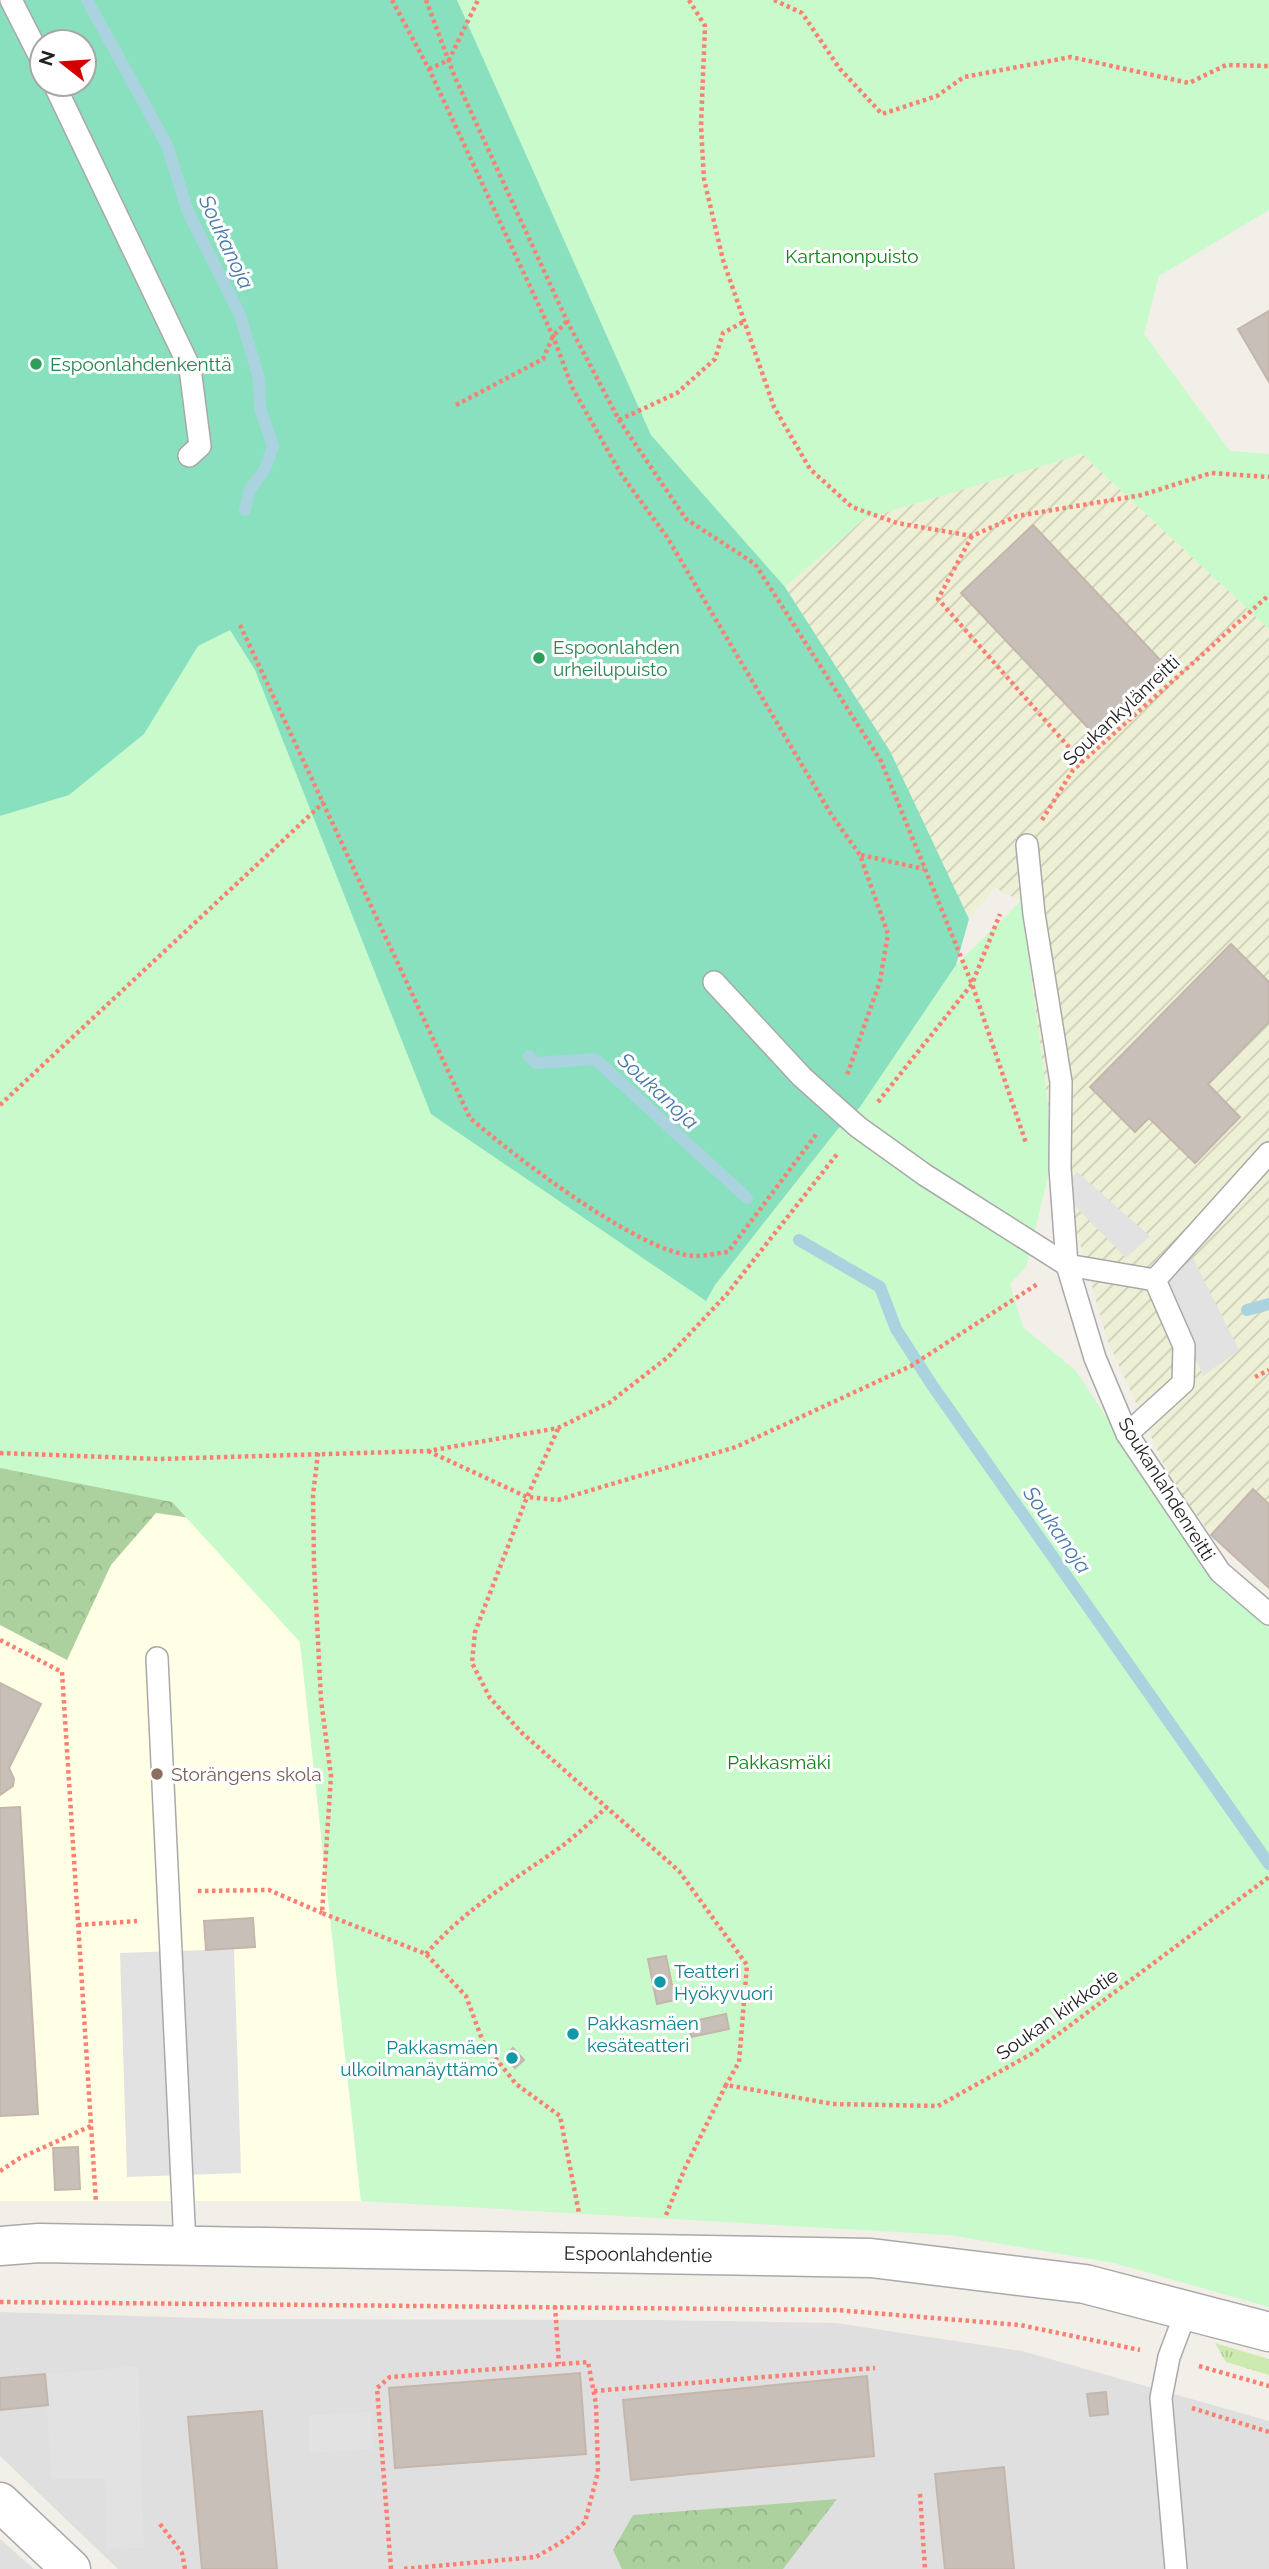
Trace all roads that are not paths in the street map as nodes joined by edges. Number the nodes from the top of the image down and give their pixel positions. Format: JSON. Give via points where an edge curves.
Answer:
{"nodes":[{"id":1,"x":11,"y":0,"type":"edge"},
{"id":2,"x":28,"y":33,"type":"edge"},
{"id":3,"x":61,"y":98,"type":"edge"},
{"id":4,"x":189,"y":456,"type":"dead end"},
{"id":5,"x":1027,"y":845,"type":"road end"},
{"id":6,"x":714,"y":982,"type":"dead end"},
{"id":7,"x":1269,"y":1153,"type":"edge"},
{"id":8,"x":1067,"y":1265,"type":"junction"},
{"id":9,"x":1155,"y":1280,"type":"junction"},
{"id":10,"x":1127,"y":1434,"type":"junction"},
{"id":11,"x":1269,"y":1614,"type":"edge"},
{"id":12,"x":157,"y":1658,"type":"dead end"},
{"id":13,"x":186,"y":2245,"type":"junction"},
{"id":14,"x":0,"y":2246,"type":"edge"},
{"id":15,"x":1187,"y":2309,"type":"junction"},
{"id":16,"x":1269,"y":2332,"type":"edge"},
{"id":17,"x":0,"y":2502,"type":"edge"},
{"id":18,"x":71,"y":2569,"type":"edge"},
{"id":19,"x":1176,"y":2569,"type":"edge"}],
"edges":[{"from":1,"to":2,"type":"lane"},
{"from":3,"to":4,"type":"lane","via":[[190,368],[200,446]]},
{"from":5,"to":8,"type":"lane","name":"Soukanlahdenreitti","via":[[1061,1082],[1060,1168]]},
{"from":6,"to":8,"type":"lane","via":[[802,1077],[858,1127]]},
{"from":7,"to":9,"type":"lane"},
{"from":8,"to":9,"type":"lane"},
{"from":8,"to":10,"type":"lane","name":"Soukanlahdenreitti","via":[[1095,1358]]},
{"from":9,"to":10,"type":"lane","via":[[1184,1346],[1183,1383]]},
{"from":10,"to":11,"type":"lane","name":"Soukanlahdenreitti","via":[[1220,1572]]},
{"from":12,"to":13,"type":"lane"},
{"from":13,"to":14,"type":"street","name":"Espoonlahdentie"},
{"from":13,"to":15,"type":"street","name":"Espoonlahdentie","via":[[871,2258],[1085,2284]]},
{"from":15,"to":16,"type":"street","name":"Espoonlahdentie"},
{"from":15,"to":19,"type":"lane","via":[[1169,2357],[1161,2398]]},
{"from":17,"to":18,"type":"street"}]}
